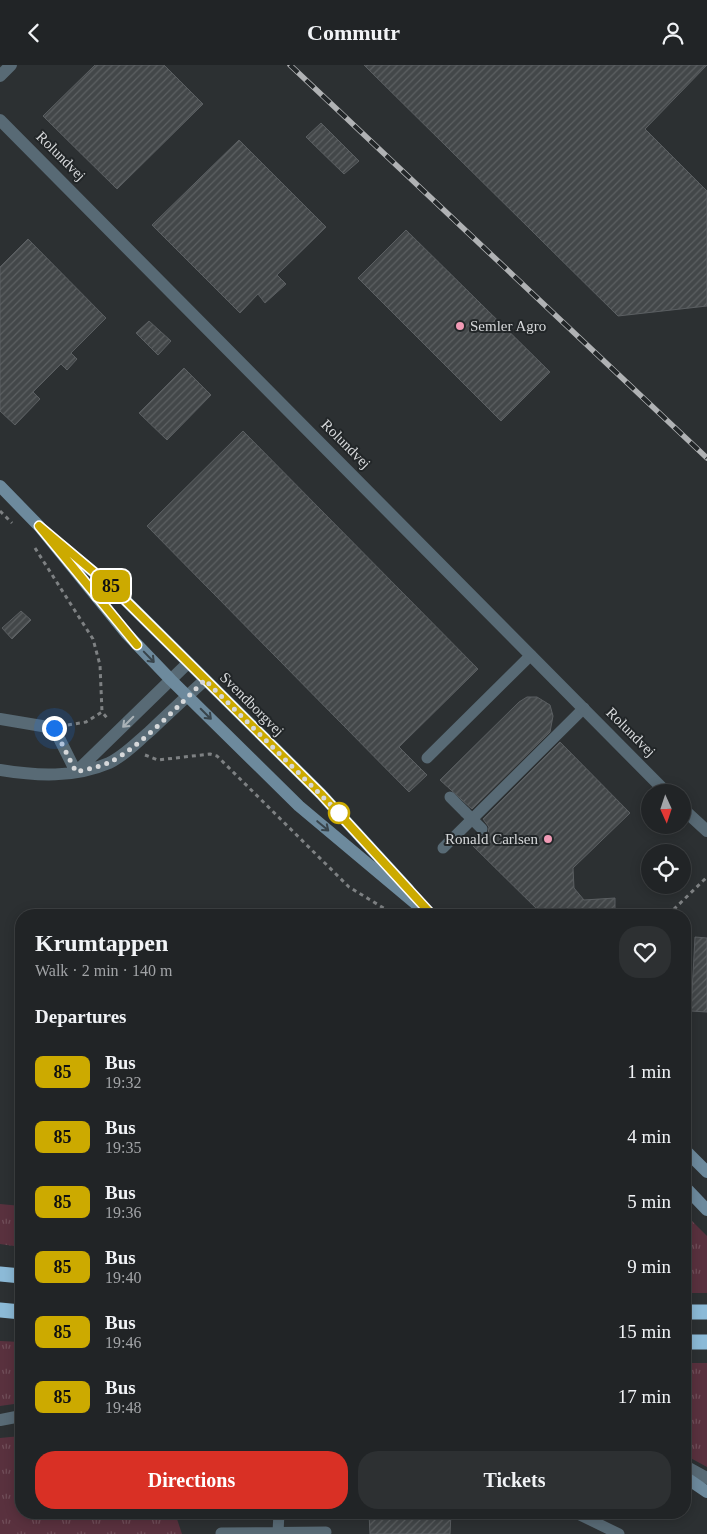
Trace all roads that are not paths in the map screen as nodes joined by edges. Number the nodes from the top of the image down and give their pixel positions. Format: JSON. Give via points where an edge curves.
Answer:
{"nodes":[{"id":1,"x":11,"y":65,"type":"edge"},
{"id":2,"x":0,"y":76,"type":"edge"},
{"id":3,"x":0,"y":120,"type":"edge"},
{"id":4,"x":0,"y":486,"type":"edge"},
{"id":5,"x":39,"y":526,"type":"junction"},
{"id":6,"x":531,"y":655,"type":"junction"},
{"id":7,"x":188,"y":663,"type":"junction"},
{"id":8,"x":171,"y":679,"type":"junction"},
{"id":9,"x":205,"y":680,"type":"junction"},
{"id":10,"x":188,"y":696,"type":"junction"},
{"id":11,"x":584,"y":708,"type":"junction"},
{"id":12,"x":0,"y":719,"type":"edge"},
{"id":13,"x":427,"y":758,"type":"dead end"},
{"id":14,"x":0,"y":770,"type":"edge"},
{"id":15,"x":76,"y":772,"type":"junction"},
{"id":16,"x":659,"y":784,"type":"edge"},
{"id":17,"x":450,"y":797,"type":"dead end"},
{"id":18,"x":691,"y":816,"type":"edge"},
{"id":19,"x":482,"y":829,"type":"dead end"},
{"id":20,"x":707,"y":831,"type":"edge"},
{"id":21,"x":443,"y":848,"type":"dead end"},
{"id":22,"x":423,"y":909,"type":"edge"},
{"id":23,"x":425,"y":909,"type":"edge"},
{"id":24,"x":691,"y":1156,"type":"edge"},
{"id":25,"x":707,"y":1172,"type":"edge"},
{"id":26,"x":691,"y":1193,"type":"edge"},
{"id":27,"x":707,"y":1210,"type":"edge"},
{"id":28,"x":0,"y":1274,"type":"edge"},
{"id":29,"x":15,"y":1275,"type":"edge"},
{"id":30,"x":0,"y":1311,"type":"edge"},
{"id":31,"x":15,"y":1312,"type":"edge"},
{"id":32,"x":691,"y":1312,"type":"edge"},
{"id":33,"x":707,"y":1312,"type":"edge"},
{"id":34,"x":691,"y":1342,"type":"edge"},
{"id":35,"x":707,"y":1342,"type":"edge"},
{"id":36,"x":15,"y":1417,"type":"edge"},
{"id":37,"x":0,"y":1420,"type":"edge"},
{"id":38,"x":691,"y":1469,"type":"edge"},
{"id":39,"x":707,"y":1478,"type":"edge"},
{"id":40,"x":691,"y":1481,"type":"edge"},
{"id":41,"x":707,"y":1492,"type":"edge"},
{"id":42,"x":279,"y":1519,"type":"edge"},
{"id":43,"x":588,"y":1519,"type":"edge"},
{"id":44,"x":278,"y":1532,"type":"junction"},
{"id":45,"x":326,"y":1532,"type":"dead end"},
{"id":46,"x":221,"y":1533,"type":"dead end"},
{"id":47,"x":619,"y":1534,"type":"edge"}],
"edges":[{"from":1,"to":2,"type":"street"},
{"from":3,"to":6,"type":"street","name":"Rolundvej"},
{"from":4,"to":5,"type":"main road","name":"Svendborgvej"},
{"from":5,"to":7,"type":"main road","name":"Svendborgvej","via":[[114,589]]},
{"from":5,"to":8,"type":"main road","name":"Svendborgvej","one_way":true,"via":[[126,633]]},
{"from":6,"to":11,"type":"street","name":"Rolundvej"},
{"from":6,"to":13,"type":"lane"},
{"from":7,"to":8,"type":"street"},
{"from":7,"to":9,"type":"main road","name":"Svendborgvej"},
{"from":8,"to":10,"type":"main road","name":"Svendborgvej"},
{"from":8,"to":15,"type":"street","one_way":true},
{"from":9,"to":10,"type":"street"},
{"from":9,"to":23,"type":"main road","name":"Svendborgvej","via":[[321,794]]},
{"from":10,"to":15,"type":"street","via":[[111,762]]},
{"from":10,"to":22,"type":"main road","name":"Svendborgvej","one_way":true,"via":[[299,806]]},
{"from":11,"to":16,"type":"street","name":"Rolundvej"},
{"from":11,"to":21,"type":"lane"},
{"from":12,"to":15,"type":"street","via":[[54,728]]},
{"from":14,"to":15,"type":"street","via":[[34,775]]},
{"from":17,"to":19,"type":"lane","bridge":true},
{"from":18,"to":20,"type":"street"},
{"from":24,"to":25,"type":"main road"},
{"from":26,"to":27,"type":"main road"},
{"from":28,"to":29,"type":"highway"},
{"from":30,"to":31,"type":"highway"},
{"from":32,"to":33,"type":"highway"},
{"from":34,"to":35,"type":"highway"},
{"from":36,"to":37,"type":"street"},
{"from":38,"to":39,"type":"street"},
{"from":40,"to":41,"type":"main road"},
{"from":42,"to":44,"type":"lane"},
{"from":43,"to":47,"type":"lane"},
{"from":44,"to":45,"type":"lane"},
{"from":44,"to":46,"type":"lane"}]}
